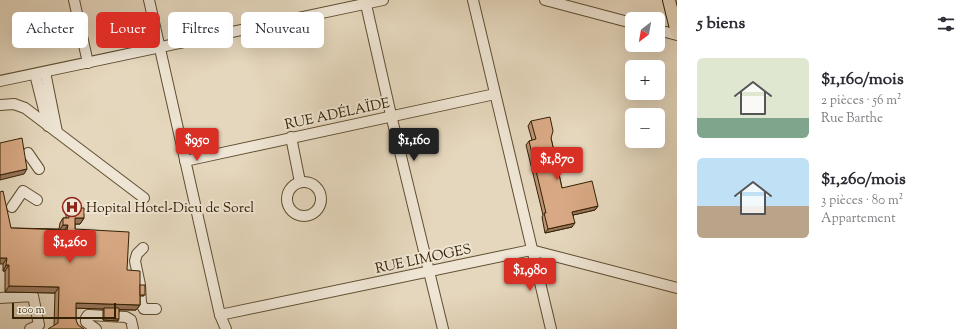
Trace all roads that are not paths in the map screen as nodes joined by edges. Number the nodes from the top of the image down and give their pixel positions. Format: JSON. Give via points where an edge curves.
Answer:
{"nodes":[{"id":1,"x":74,"y":0,"type":"edge"},
{"id":2,"x":150,"y":0,"type":"edge"},
{"id":3,"x":383,"y":0,"type":"edge"},
{"id":4,"x":473,"y":0,"type":"edge"},
{"id":5,"x":545,"y":0,"type":"edge"},
{"id":6,"x":669,"y":0,"type":"edge"},
{"id":7,"x":365,"y":2,"type":"edge"},
{"id":8,"x":153,"y":12,"type":"edge"},
{"id":9,"x":625,"y":21,"type":"edge"},
{"id":10,"x":665,"y":31,"type":"edge"},
{"id":11,"x":677,"y":34,"type":"edge"},
{"id":12,"x":160,"y":47,"type":"joint"},
{"id":13,"x":156,"y":48,"type":"edge"},
{"id":14,"x":88,"y":63,"type":"junction"},
{"id":15,"x":40,"y":73,"type":"junction"},
{"id":16,"x":0,"y":81,"type":"edge"},
{"id":17,"x":495,"y":94,"type":"junction"},
{"id":18,"x":0,"y":106,"type":"edge"},
{"id":19,"x":391,"y":115,"type":"junction"},
{"id":20,"x":51,"y":126,"type":"junction"},
{"id":21,"x":290,"y":138,"type":"junction"},
{"id":22,"x":28,"y":153,"type":"dead end"},
{"id":23,"x":185,"y":161,"type":"junction"},
{"id":24,"x":39,"y":169,"type":"dead end"},
{"id":25,"x":300,"y":182,"type":"dead end"},
{"id":26,"x":144,"y":198,"type":"dead end"},
{"id":27,"x":36,"y":200,"type":"dead end"},
{"id":28,"x":12,"y":207,"type":"dead end"},
{"id":29,"x":143,"y":248,"type":"dead end"},
{"id":30,"x":531,"y":250,"type":"junction"},
{"id":31,"x":430,"y":271,"type":"junction"},
{"id":32,"x":677,"y":288,"type":"edge"},
{"id":33,"x":0,"y":298,"type":"edge"},
{"id":34,"x":156,"y":309,"type":"dead end"},
{"id":35,"x":220,"y":315,"type":"junction"},
{"id":36,"x":30,"y":329,"type":"edge"},
{"id":37,"x":96,"y":329,"type":"edge"},
{"id":38,"x":133,"y":329,"type":"edge"},
{"id":39,"x":226,"y":329,"type":"edge"},
{"id":40,"x":443,"y":329,"type":"edge"},
{"id":41,"x":551,"y":329,"type":"edge"}],
"edges":[{"from":1,"to":14,"type":"street"},
{"from":2,"to":8,"type":"street"},
{"from":3,"to":7,"type":"street"},
{"from":4,"to":17,"type":"street"},
{"from":5,"to":9,"type":"street"},
{"from":6,"to":11,"type":"main road"},
{"from":7,"to":12,"type":"street"},
{"from":7,"to":19,"type":"street"},
{"from":10,"to":11,"type":"street"},
{"from":12,"to":23,"type":"street"},
{"from":13,"to":14,"type":"street"},
{"from":14,"to":15,"type":"street"},
{"from":15,"to":16,"type":"street"},
{"from":15,"to":20,"type":"street"},
{"from":15,"to":20,"type":"street"},
{"from":17,"to":19,"type":"street","name":"RUE ADÉLAÏDE"},
{"from":17,"to":30,"type":"street"},
{"from":18,"to":20,"type":"street","via":[[9,104],[22,107]]},
{"from":19,"to":21,"type":"street","name":"RUE ADÉLAÏDE"},
{"from":19,"to":31,"type":"street"},
{"from":20,"to":26,"type":"street"},
{"from":21,"to":23,"type":"street","name":"RUE ADÉLAÏDE"},
{"from":21,"to":25,"type":"street"},
{"from":22,"to":24,"type":"street"},
{"from":23,"to":35,"type":"street"},
{"from":27,"to":28,"type":"street","via":[[22,191]]},
{"from":29,"to":34,"type":"street","via":[[135,261],[141,303],[144,309]]},
{"from":30,"to":31,"type":"street","name":"RUE LIMOGES"},
{"from":30,"to":32,"type":"street","name":"RUE LIMOGES"},
{"from":30,"to":41,"type":"street"},
{"from":31,"to":35,"type":"street","name":"RUE LIMOGES"},
{"from":31,"to":40,"type":"street"},
{"from":33,"to":36,"type":"street","via":[[33,296],[39,325]]},
{"from":35,"to":39,"type":"street"},
{"from":37,"to":38,"type":"street","via":[[86,322],[88,315],[126,317],[131,320]]}]}
